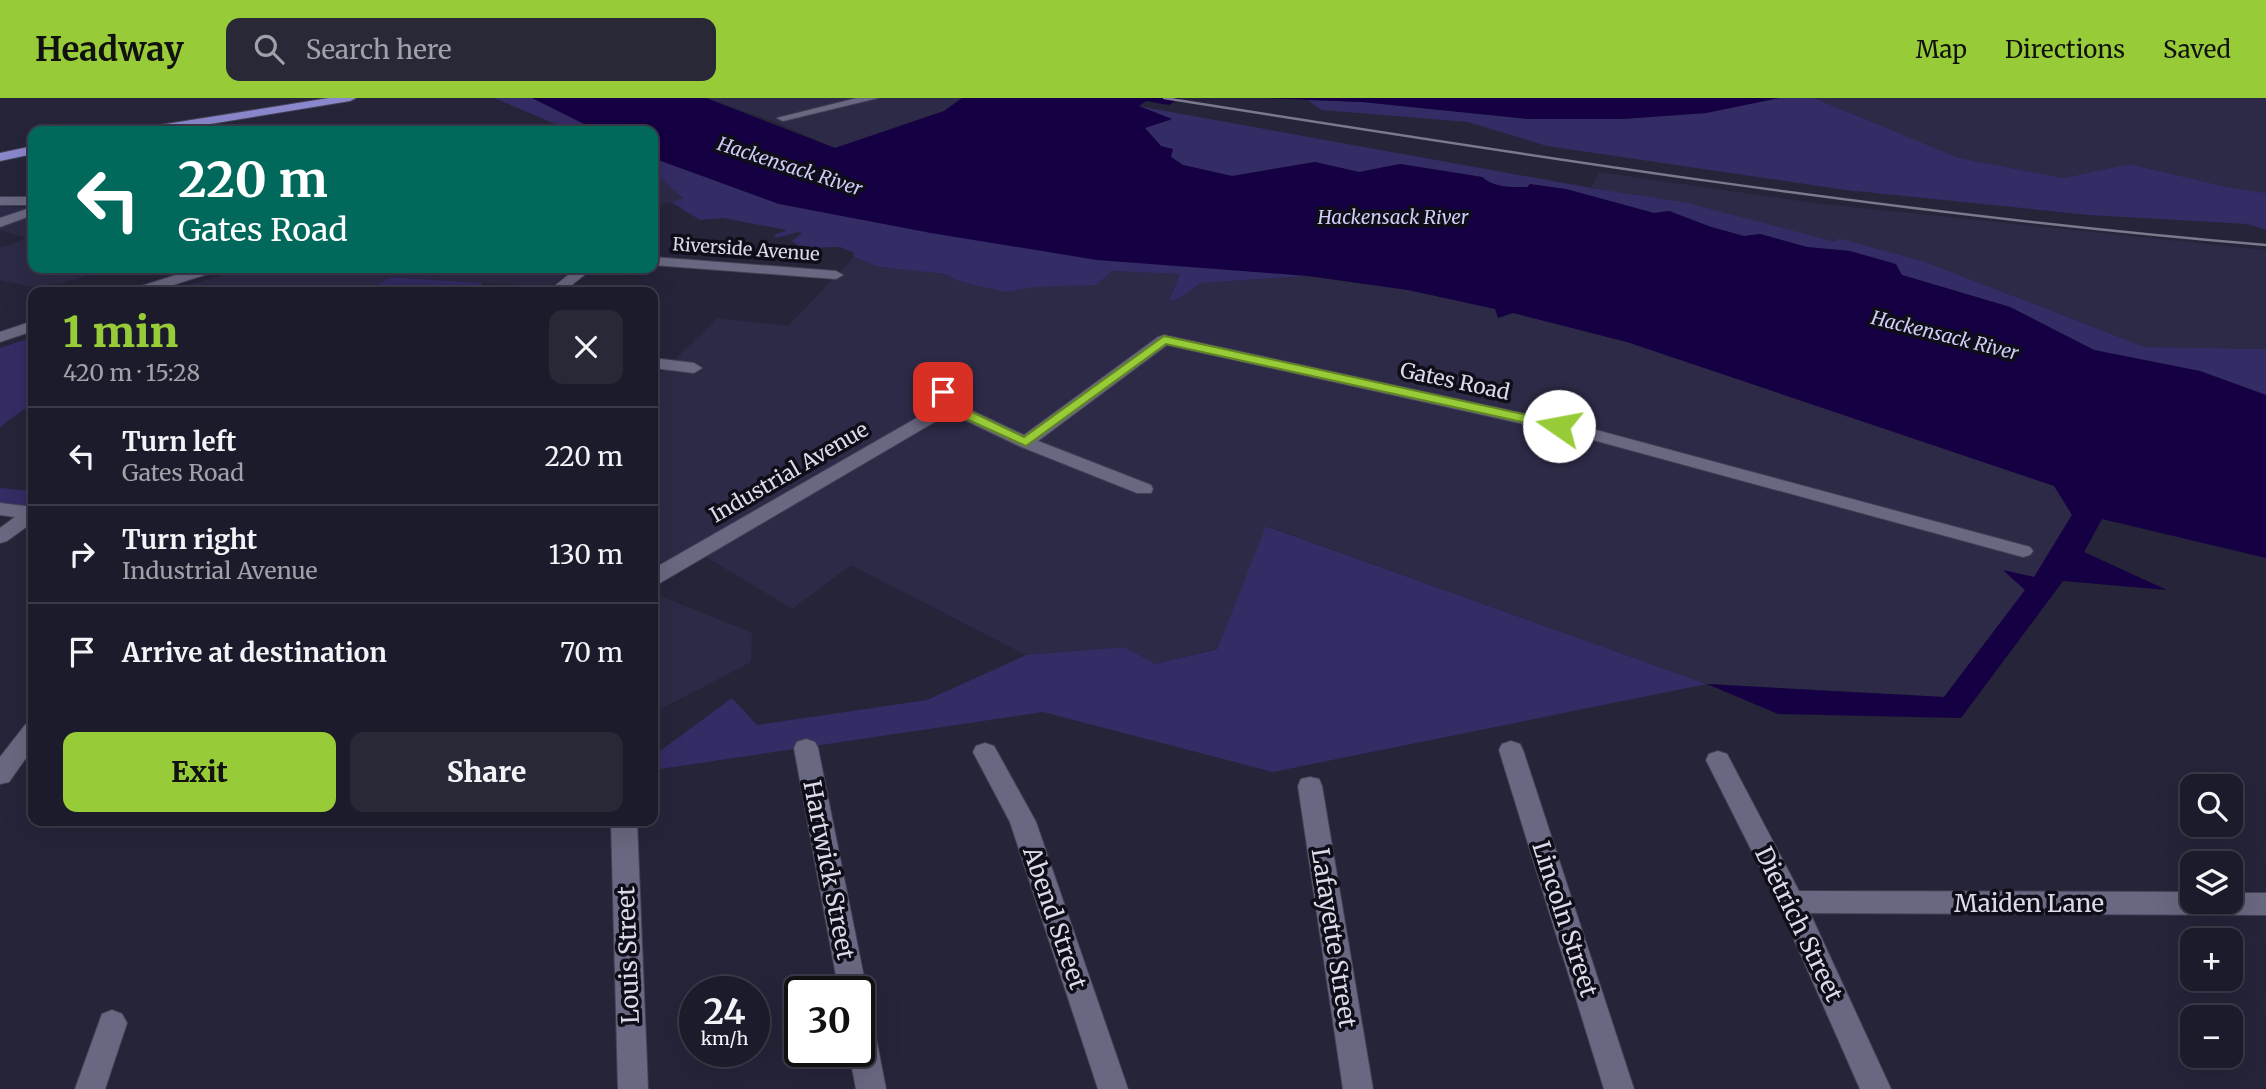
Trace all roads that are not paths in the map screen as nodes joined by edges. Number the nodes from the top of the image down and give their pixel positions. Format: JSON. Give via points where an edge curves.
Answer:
{"nodes":[{"id":1,"x":350,"y":98,"type":"edge"},
{"id":2,"x":872,"y":98,"type":"edge"},
{"id":3,"x":783,"y":118,"type":"dead end"},
{"id":4,"x":179,"y":126,"type":"edge"},
{"id":5,"x":28,"y":151,"type":"edge"},
{"id":6,"x":1,"y":156,"type":"edge"},
{"id":7,"x":0,"y":199,"type":"edge"},
{"id":8,"x":27,"y":200,"type":"edge"},
{"id":9,"x":28,"y":213,"type":"edge"},
{"id":10,"x":0,"y":223,"type":"edge"},
{"id":11,"x":658,"y":261,"type":"edge"},
{"id":12,"x":196,"y":273,"type":"edge"},
{"id":13,"x":579,"y":273,"type":"edge"},
{"id":14,"x":836,"y":275,"type":"dead end"},
{"id":15,"x":153,"y":287,"type":"edge"},
{"id":16,"x":561,"y":287,"type":"edge"},
{"id":17,"x":28,"y":328,"type":"edge"},
{"id":18,"x":0,"y":337,"type":"edge"},
{"id":19,"x":658,"y":364,"type":"edge"},
{"id":20,"x":694,"y":368,"type":"dead end"},
{"id":21,"x":1026,"y":442,"type":"junction"},
{"id":22,"x":1143,"y":489,"type":"dead end"},
{"id":23,"x":0,"y":509,"type":"edge"},
{"id":24,"x":28,"y":512,"type":"edge"},
{"id":25,"x":28,"y":517,"type":"edge"},
{"id":26,"x":0,"y":537,"type":"edge"},
{"id":27,"x":2023,"y":551,"type":"dead end"},
{"id":28,"x":658,"y":575,"type":"edge"},
{"id":29,"x":28,"y":738,"type":"edge"},
{"id":30,"x":806,"y":748,"type":"dead end"},
{"id":31,"x":1511,"y":750,"type":"dead end"},
{"id":32,"x":985,"y":752,"type":"dead end"},
{"id":33,"x":1718,"y":760,"type":"dead end"},
{"id":34,"x":0,"y":775,"type":"edge"},
{"id":35,"x":1310,"y":786,"type":"dead end"},
{"id":36,"x":624,"y":826,"type":"edge"},
{"id":37,"x":1791,"y":902,"type":"junction"},
{"id":38,"x":2266,"y":904,"type":"edge"},
{"id":39,"x":850,"y":976,"type":"edge"},
{"id":40,"x":112,"y":1023,"type":"dead end"},
{"id":41,"x":867,"y":1067,"type":"edge"},
{"id":42,"x":90,"y":1089,"type":"edge"},
{"id":43,"x":633,"y":1089,"type":"edge"},
{"id":44,"x":871,"y":1089,"type":"edge"},
{"id":45,"x":1113,"y":1089,"type":"edge"},
{"id":46,"x":1359,"y":1089,"type":"edge"},
{"id":47,"x":1619,"y":1089,"type":"edge"},
{"id":48,"x":1876,"y":1089,"type":"edge"}],
"edges":[{"from":1,"to":4,"type":"highway"},
{"from":2,"to":3,"type":"street"},
{"from":5,"to":6,"type":"highway"},
{"from":7,"to":8,"type":"street"},
{"from":9,"to":10,"type":"street"},
{"from":11,"to":14,"type":"street","name":"Riverside Avenue"},
{"from":12,"to":15,"type":"street"},
{"from":13,"to":16,"type":"street"},
{"from":17,"to":18,"type":"street"},
{"from":19,"to":20,"type":"street"},
{"from":21,"to":22,"type":"street","name":"Industrial Avenue"},
{"from":21,"to":27,"type":"street","name":"Gates Road","via":[[1164,340],[1585,432]]},
{"from":21,"to":28,"type":"street","name":"Industrial Avenue","via":[[946,399]]},
{"from":23,"to":24,"type":"street"},
{"from":25,"to":26,"type":"street"},
{"from":29,"to":34,"type":"street"},
{"from":30,"to":39,"type":"street","name":"Hartwick Street"},
{"from":31,"to":47,"type":"street","name":"Lincoln Street"},
{"from":32,"to":45,"type":"street","name":"Abend Street","via":[[1023,822]]},
{"from":33,"to":37,"type":"street","name":"Dietrich Street"},
{"from":35,"to":46,"type":"street","name":"Lafayette Street"},
{"from":36,"to":43,"type":"street","name":"Louis Street"},
{"from":37,"to":38,"type":"street","name":"Maiden Lane"},
{"from":37,"to":48,"type":"street","name":"Dietrich Street"},
{"from":40,"to":42,"type":"street"},
{"from":41,"to":44,"type":"street"}]}
